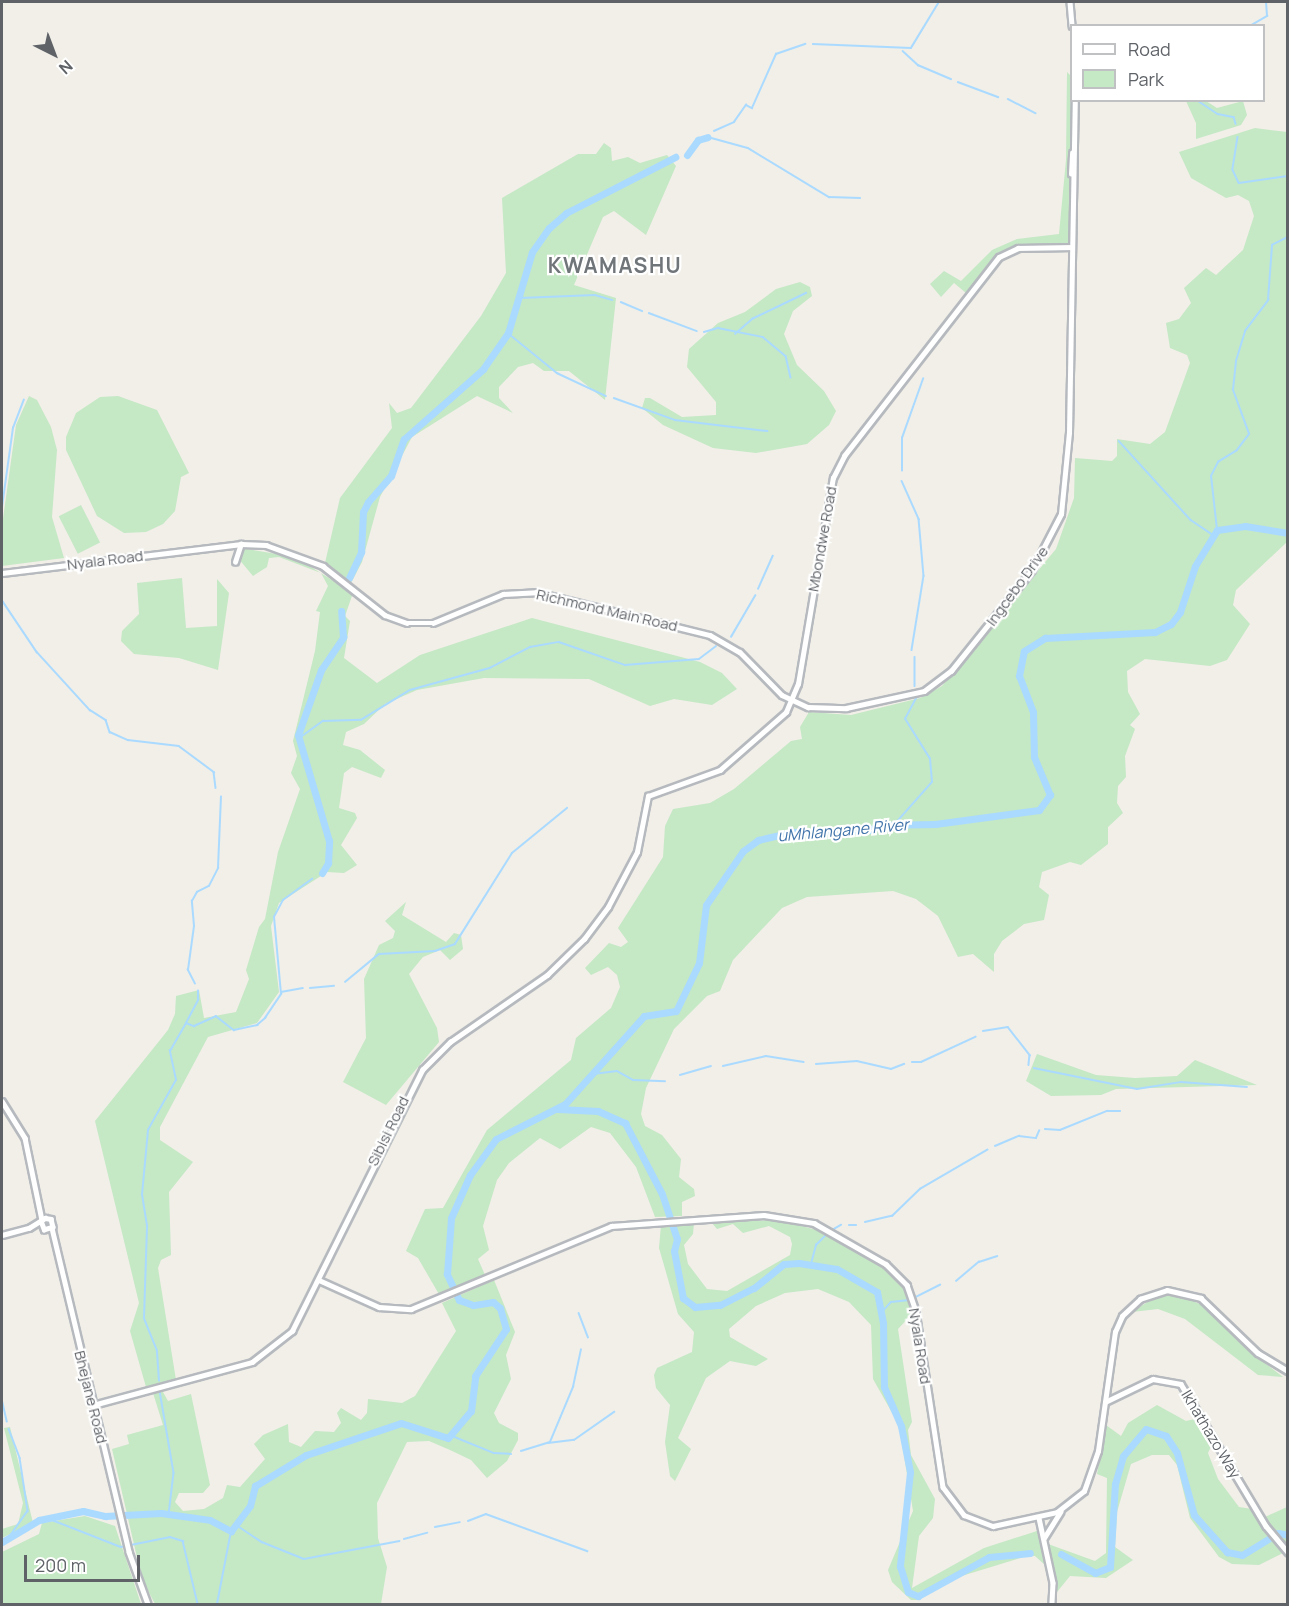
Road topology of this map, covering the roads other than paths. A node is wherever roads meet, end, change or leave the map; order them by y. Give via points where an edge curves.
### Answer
1 (1070, 2) edge
2 (1072, 24) edge
3 (1075, 102) edge
4 (1072, 247) junction
5 (241, 544) junction
6 (209, 548) joint
7 (235, 562) dead end
8 (2, 573) edge
9 (792, 701) junction
10 (648, 796) joint
11 (2, 1101) edge
12 (42, 1207) junction
13 (50, 1218) junction
14 (41, 1221) junction
15 (29, 1228) junction
16 (52, 1228) junction
17 (43, 1229) junction
18 (2, 1235) edge
19 (52, 1241) junction
20 (319, 1280) junction
21 (1287, 1371) edge
22 (1105, 1402) junction
23 (93, 1405) junction
24 (1062, 1510) junction
25 (1039, 1518) junction
26 (1043, 1539) junction
27 (1287, 1552) edge
28 (148, 1605) edge
29 (1052, 1605) edge

1 - 2 street
3 - 4 street, Ingcebo Drive
4 - 9 street, Mbondwe Road via 1018,248 999,256 841,460 833,478
4 - 9 street, Ingcebo Drive via 1067,486 1058,524 1040,560 951,671 929,688 839,709
5 - 6 street, Richmond Main Road
5 - 7 street
5 - 9 street, Richmond Main Road via 279,548 315,562 385,615 406,623 433,623 496,597 526,591 696,631 735,649
6 - 8 street, Nyala Road
9 - 10 street, Mbondwe Road via 778,723 720,770
10 - 20 street, Sibisi Road via 637,852 608,907 584,939 538,982 444,1047 416,1077
11 - 12 street via 26,1138
12 - 13 street
12 - 14 street
13 - 14 street
13 - 16 street, Bhejane Road
14 - 15 street
14 - 17 street
15 - 17 street
15 - 18 street
16 - 17 street
16 - 19 street, Bhejane Road
17 - 19 street, Bhejane Road
19 - 23 street, Bhejane Road
20 - 23 street, Sibisi Road via 292,1331 259,1359
20 - 25 street, Nyala Road via 384,1308 416,1308 605,1227 657,1221 794,1218 822,1227 890,1266 907,1285 915,1307 939,1473 946,1495 964,1515 985,1524
21 - 22 street, Nyala Road via 1257,1353 1205,1300 1181,1291 1159,1291 1136,1300 1119,1322
22 - 24 street, Nyala Road via 1091,1476 1080,1497
22 - 27 street, Ikhathazo Way via 1153,1379 1180,1384 1270,1532
23 - 28 street, Bhejane Road via 129,1552
24 - 25 street, Nyala Road
24 - 26 street
25 - 26 street
26 - 29 street via 1053,1583

